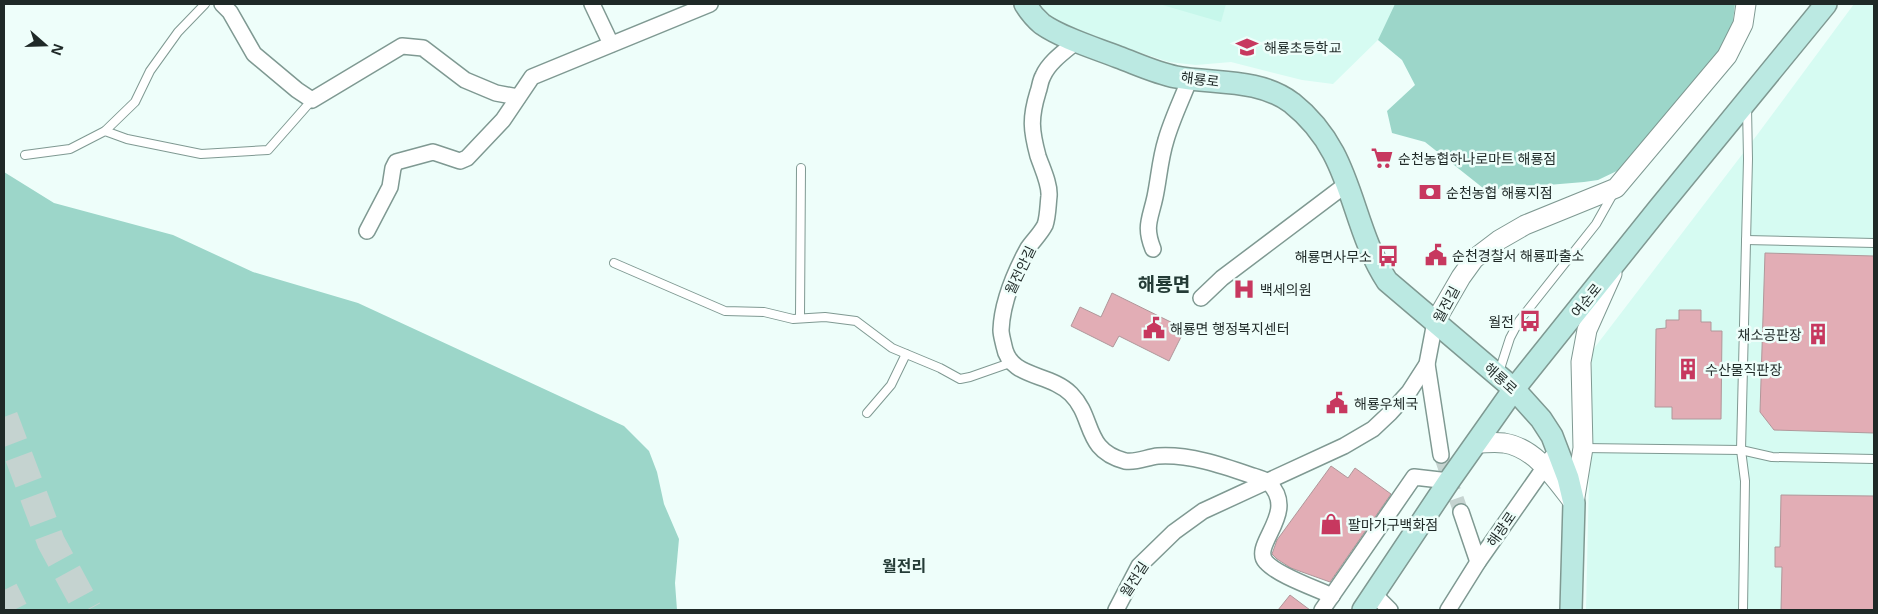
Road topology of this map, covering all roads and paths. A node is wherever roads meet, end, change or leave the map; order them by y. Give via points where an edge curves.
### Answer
1 (205, 4) edge
2 (222, 4) edge
3 (592, 4) edge
4 (710, 4) edge
5 (1025, 4) edge
6 (1746, 4) edge
7 (1826, 4) edge
8 (1077, 41) junction
9 (611, 44) junction
10 (1190, 78) junction
11 (518, 97) junction
12 (312, 100) junction
13 (1747, 100) junction
14 (105, 131) junction
15 (25, 155) dead end
16 (800, 168) dead end
17 (1348, 184) junction
18 (1616, 188) junction
19 (367, 231) dead end
20 (1746, 240) junction
21 (1874, 243) edge
22 (1153, 249) dead end
23 (1619, 259) junction
24 (614, 262) dead end
25 (1201, 298) dead end
26 (800, 318) junction
27 (1435, 322) junction
28 (906, 354) junction
29 (1010, 363) junction
30 (1427, 364) junction
31 (1507, 382) junction
32 (867, 413) dead end
33 (1477, 443) junction
34 (1584, 448) junction
35 (1741, 450) junction
36 (1441, 455) tunnel mouth
37 (1551, 458) junction
38 (1874, 458) edge
39 (1268, 481) junction
40 (1449, 481) junction
41 (1574, 504) junction
42 (1461, 512) tunnel mouth
43 (1478, 562) junction
44 (1332, 596) junction
45 (1368, 602) edge
46 (1116, 610) edge
47 (1322, 610) edge
48 (1390, 610) edge
49 (1448, 610) edge
50 (1571, 610) edge
51 (1743, 610) edge

1 - 14 lane via 178,32 150,71 135,102
2 - 12 street via 254,54
3 - 9 street
4 - 9 street
5 - 8 main road, 해룡로 via 1043,25
6 - 18 street, 월전길 via 1743,24 1727,56
7 - 13 main road, 여순로
8 - 10 main road, 해룡로 via 1160,72
8 - 29 street, 월전안길 via 1058,56 1043,75 1032,114 1033,138 1049,193 1045,225 1028,249 1006,299 1001,331 1005,355
9 - 11 street via 532,77
10 - 17 main road, 해룡로 via 1256,86 1290,102 1327,139
10 - 22 street via 1166,139 1160,164 1148,223
11 - 12 street via 496,93 465,80 423,48 402,46
11 - 19 street via 503,120 467,158 460,160 433,152 396,162 390,187
12 - 14 lane via 268,150 201,154 127,139
13 - 20 lane
13 - 23 main road, 여순로
14 - 15 lane via 70,149
16 - 26 lane
17 - 25 street via 1222,278
17 - 27 main road, 해룡로 via 1376,264 1387,281
18 - 27 street, 월전길 via 1499,240 1474,259
18 - 31 lane via 1596,224 1510,338
20 - 21 lane
20 - 35 lane
23 - 31 main road, 여순로
23 - 34 street via 1587,330 1581,362
24 - 26 lane via 725,311 764,312
26 - 28 lane via 856,321 892,348
27 - 30 street, 월전길
27 - 31 main road, 해룡로
28 - 29 lane via 960,378
28 - 32 lane via 891,385
29 - 39 street via 1020,370 1054,381 1071,394 1096,443 1116,458 1137,461 1157,456 1189,458
30 - 36 street
30 - 39 street, 월전길 via 1409,392 1373,429
31 - 33 main road, 여순로
31 - 37 main road, 해룡로 via 1541,419
33 - 37 street via 1515,446
33 - 40 main road, 여순로
34 - 35 lane
34 - 41 street
35 - 38 lane via 1772,457
35 - 51 lane via 1745,481
37 - 41 main road, 해룡로 via 1568,478
37 - 43 street, 해광로
39 - 44 street via 1278,496 1279,505 1278,516 1262,553 1264,561 1274,570
39 - 46 street, 월전길 via 1203,511 1174,532 1139,566
40 - 44 street via 1414,477
40 - 45 main road, 여순로
41 - 50 main road, 해룡로
42 - 43 street
43 - 49 street, 해광로
44 - 47 street
45 - 48 street

